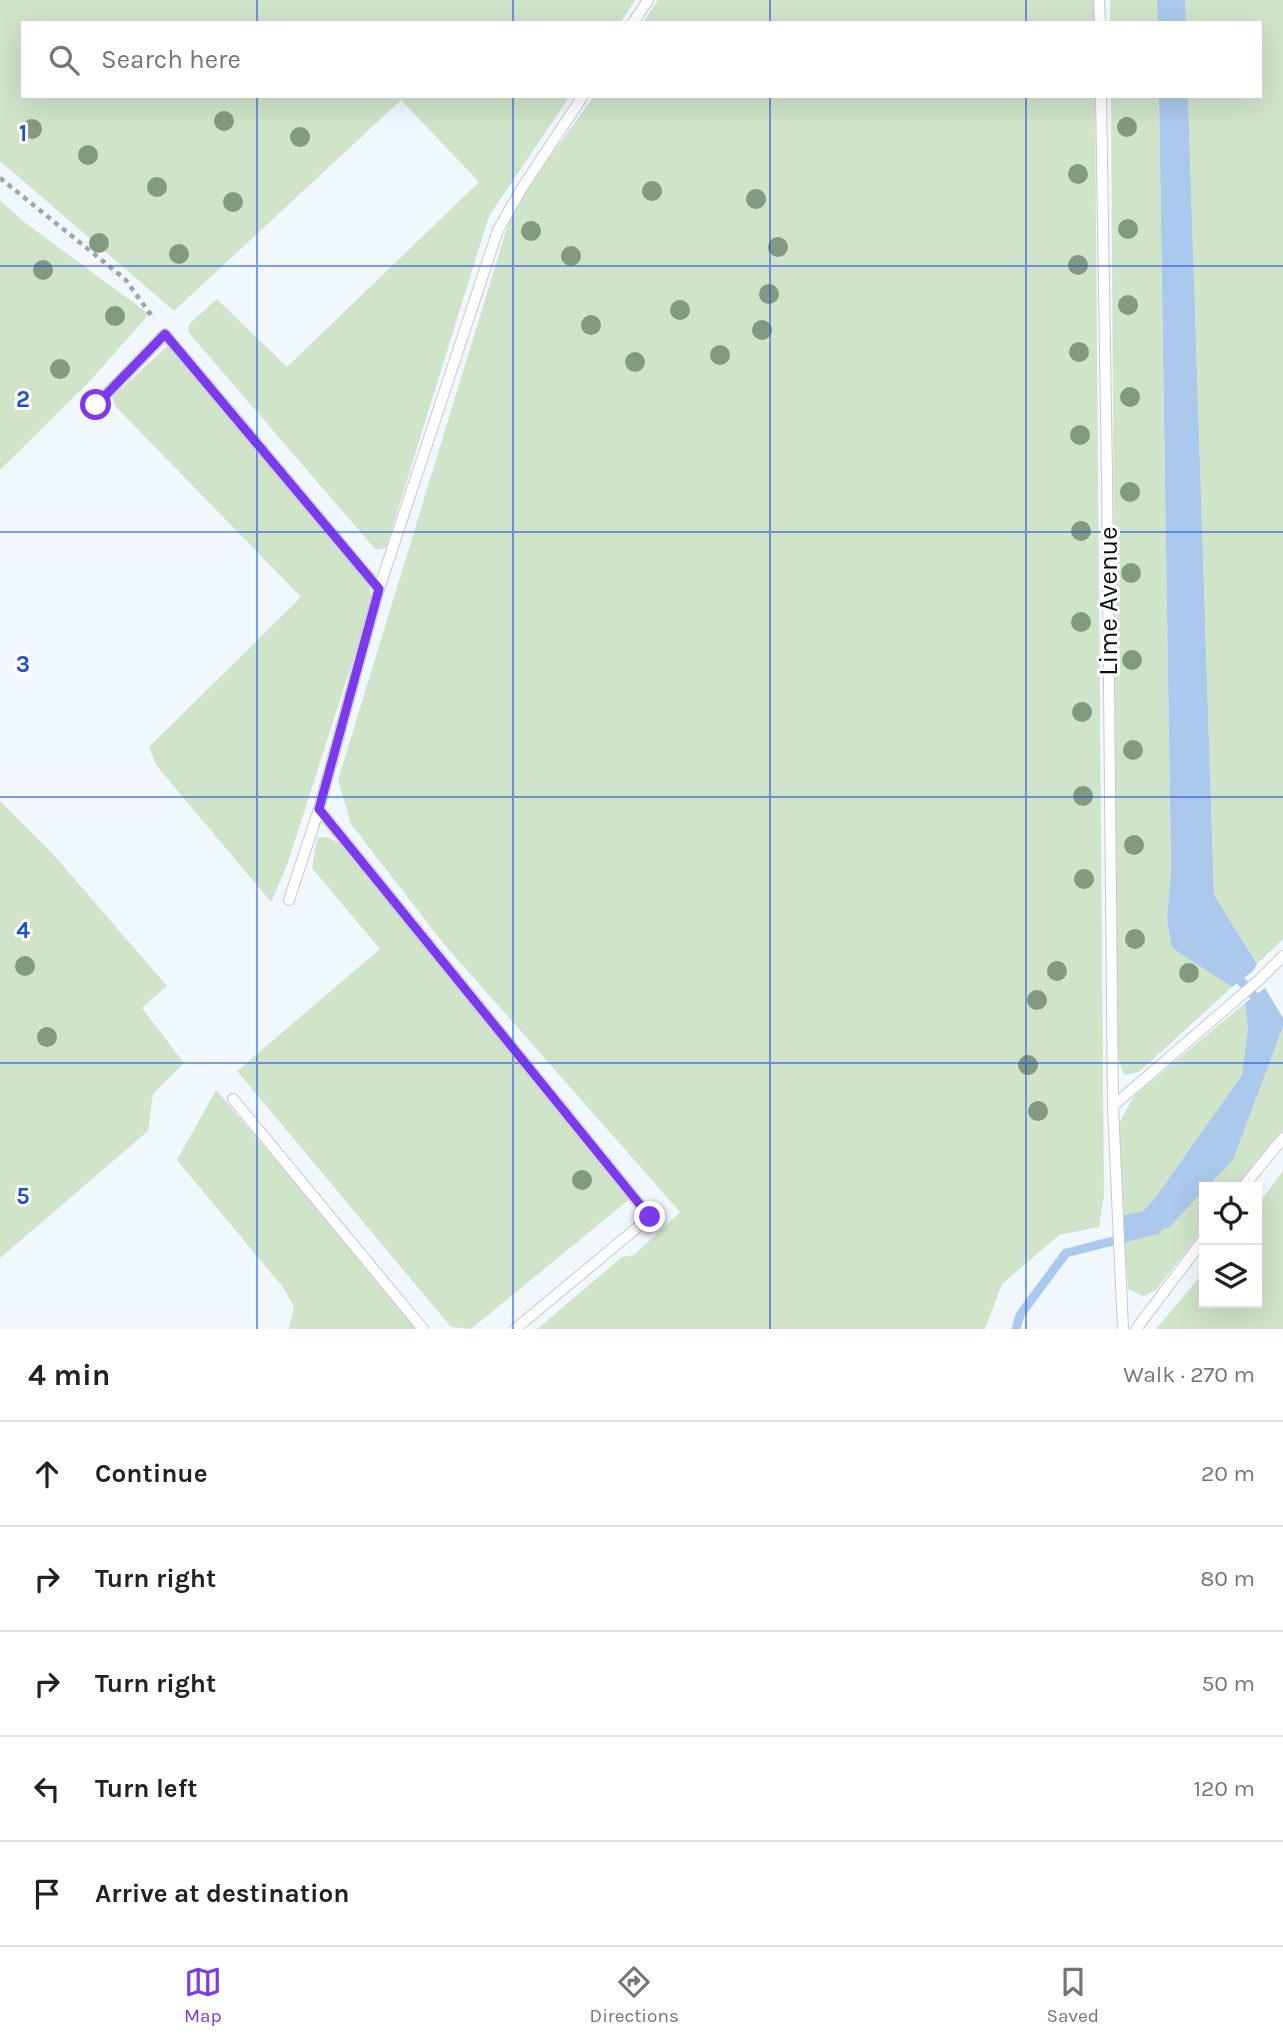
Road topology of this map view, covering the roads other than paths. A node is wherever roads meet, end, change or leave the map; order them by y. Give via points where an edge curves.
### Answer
1 (648, 0) edge
2 (1099, 0) edge
3 (634, 21) edge
4 (1100, 21) edge
5 (582, 98) edge
6 (1101, 98) edge
7 (96, 405) dead end
8 (379, 589) junction
9 (319, 809) junction
10 (289, 900) dead end
11 (1283, 956) edge
12 (233, 1099) dead end
13 (1113, 1107) junction
14 (1283, 1138) edge
15 (1247, 1182) edge
16 (1199, 1245) edge
17 (423, 1329) edge
18 (515, 1329) edge
19 (1123, 1329) edge
20 (1136, 1329) edge

1 - 3 lane
2 - 4 lane
5 - 8 lane via 498,230
6 - 13 lane, Lime Avenue
7 - 8 lane via 165,334
8 - 9 lane
9 - 10 lane
9 - 18 lane via 650,1217
11 - 13 lane
12 - 17 lane
13 - 19 lane, Lime Avenue
14 - 15 lane
16 - 20 lane

